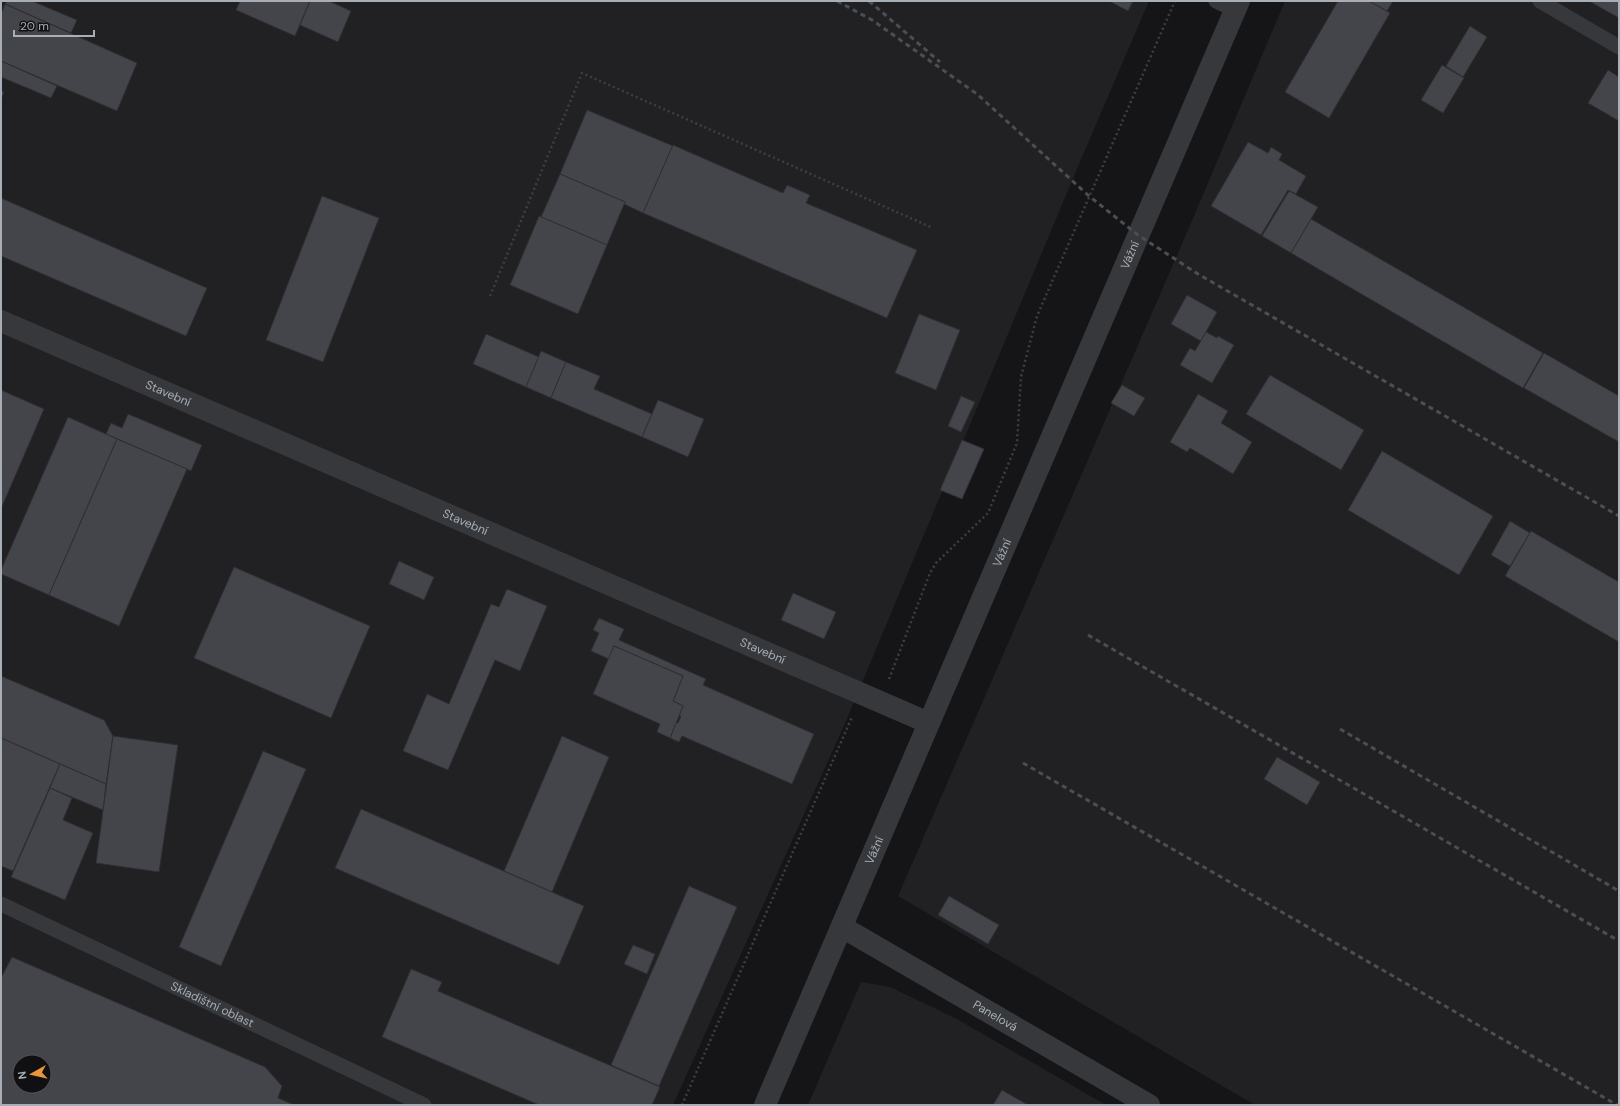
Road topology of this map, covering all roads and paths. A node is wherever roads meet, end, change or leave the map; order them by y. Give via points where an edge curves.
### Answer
1 (1175, 1) edge
2 (1216, 1) edge
3 (1540, 1) edge
4 (1237, 5) edge
5 (1619, 47) edge
6 (933, 228) dead end
7 (490, 296) dead end
8 (1, 321) edge
9 (871, 698) junction
10 (929, 723) junction
11 (1, 904) edge
12 (842, 927) junction
13 (424, 1105) edge
14 (682, 1105) edge
15 (765, 1105) edge
16 (1149, 1105) edge

1 - 9 path via 1037,316 1021,377 1017,442 988,513 936,563
2 - 4 lane
3 - 5 lane
4 - 10 street, Vážní
6 - 7 path via 582,73
8 - 9 street, Stavební
9 - 10 street, Stavební
9 - 14 path
10 - 12 street, Vážní
11 - 13 lane, Skladištní oblast
12 - 15 street, Vážní
12 - 16 street, Panelová

